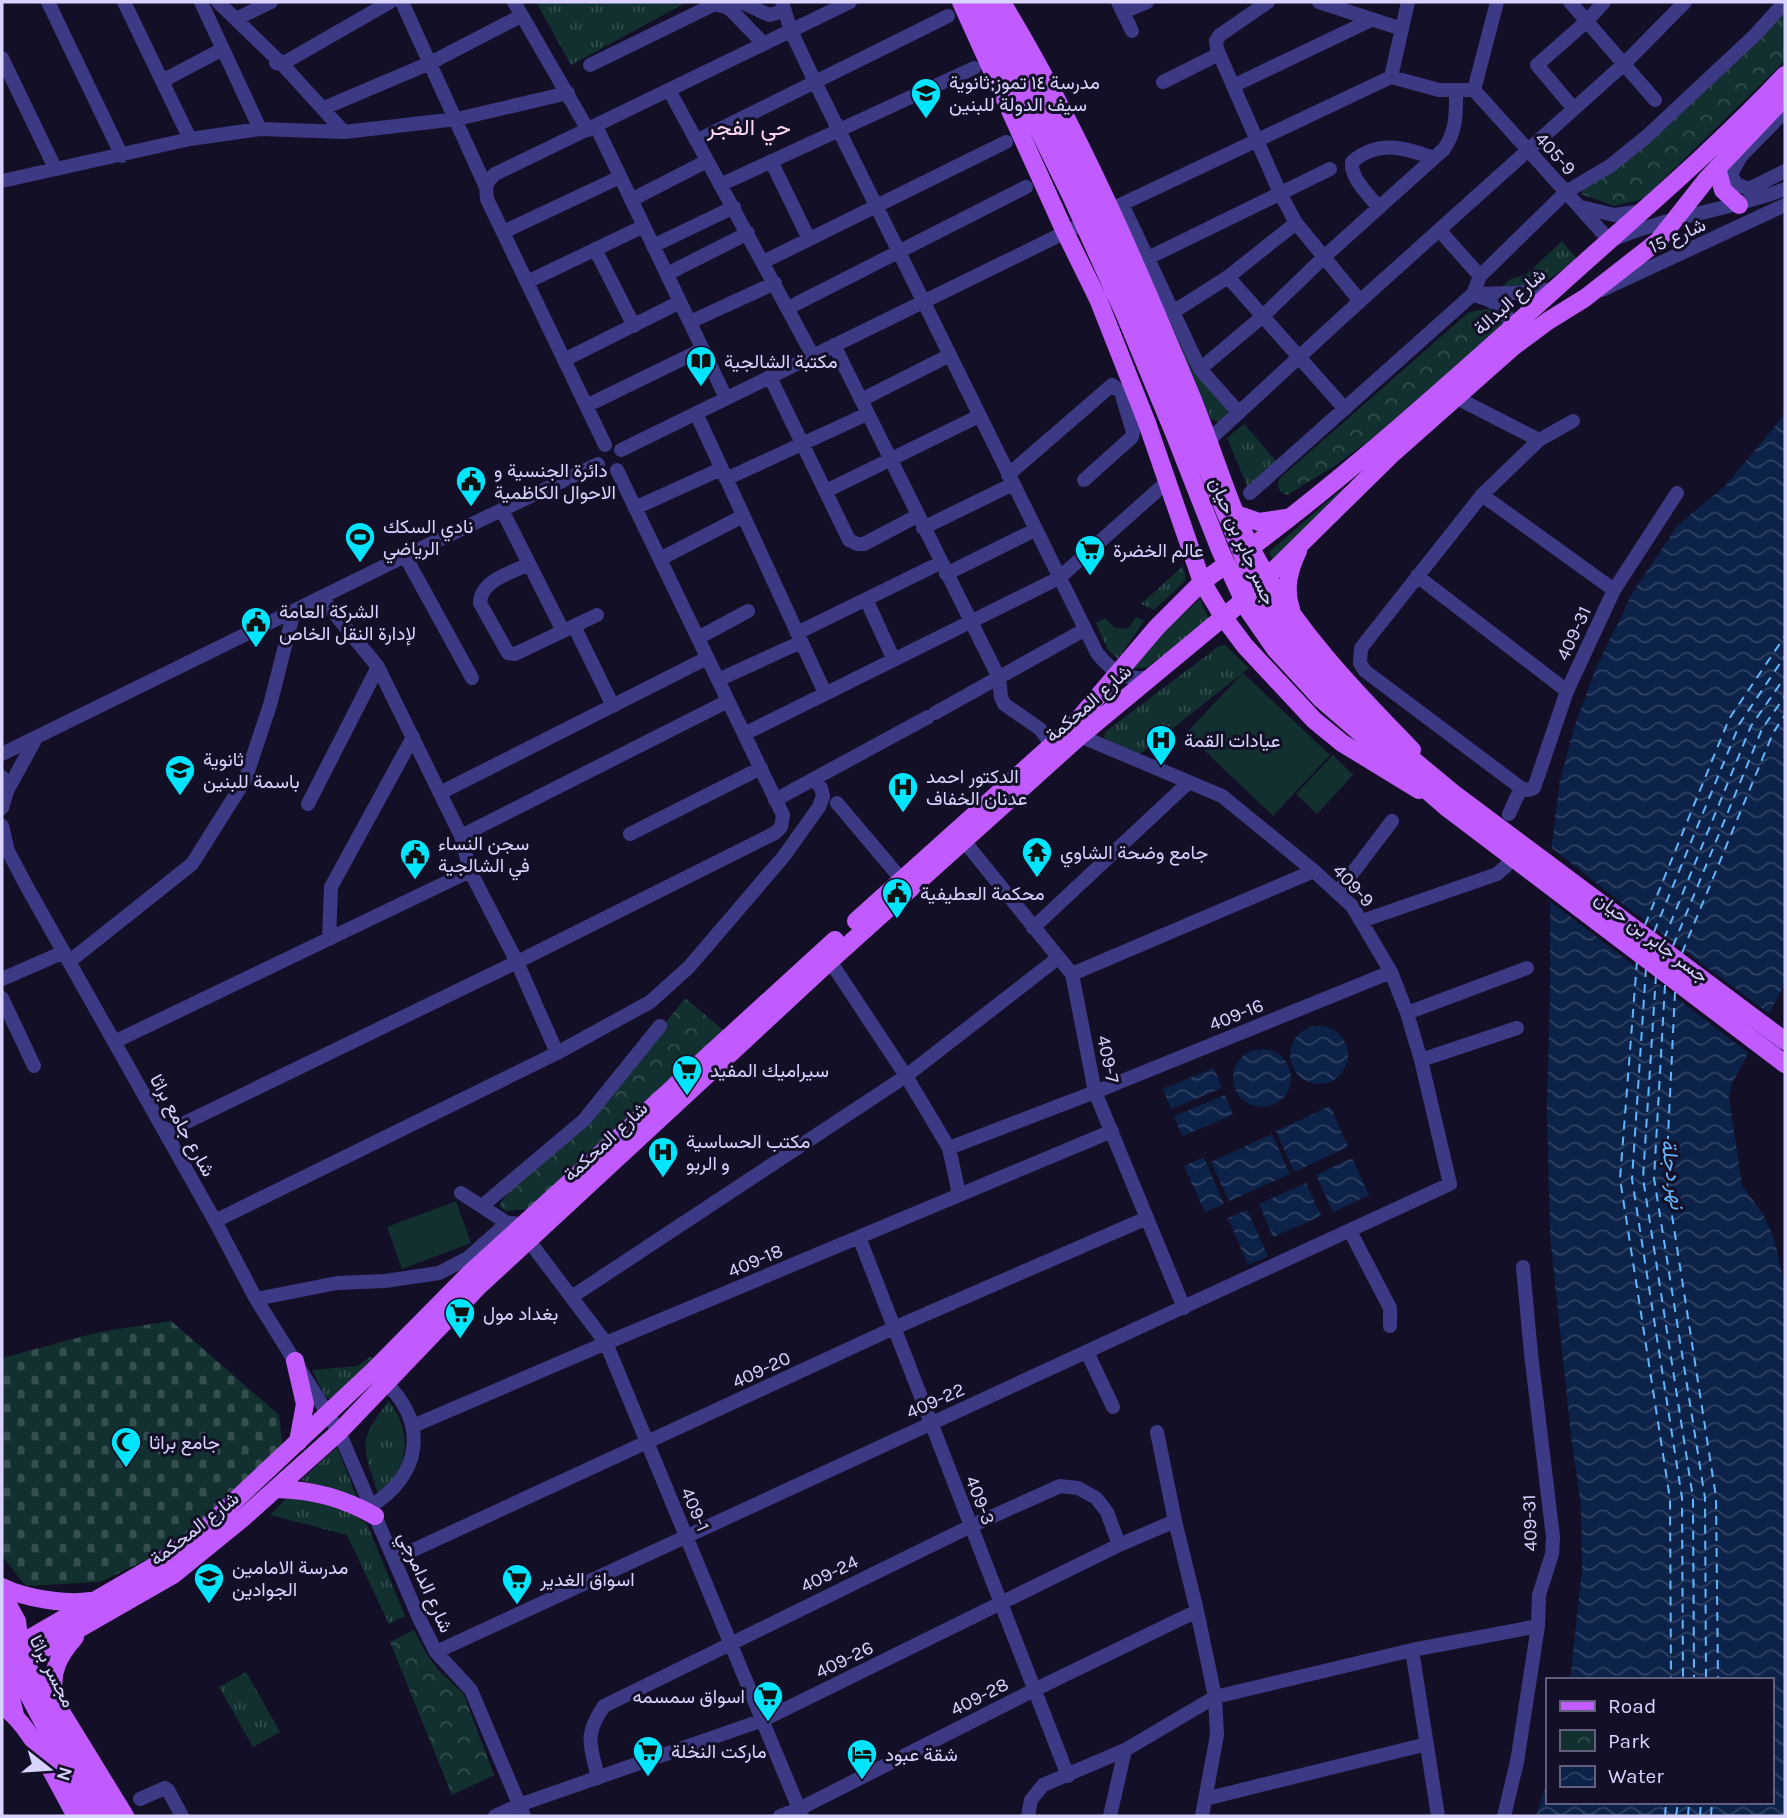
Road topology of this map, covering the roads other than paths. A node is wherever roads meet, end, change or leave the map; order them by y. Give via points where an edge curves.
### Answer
1 (48, 2) edge
2 (124, 2) edge
3 (201, 2) edge
4 (218, 2) edge
5 (271, 2) edge
6 (390, 2) edge
7 (402, 2) edge
8 (514, 2) edge
9 (741, 2) edge
10 (850, 2) edge
11 (961, 2) edge
12 (973, 2) edge
13 (990, 2) edge
14 (1001, 2) edge
15 (1146, 2) edge
16 (1318, 2) edge
17 (1408, 2) edge
18 (1497, 2) edge
19 (1570, 2) edge
20 (1604, 2) edge
21 (1685, 2) edge
22 (1785, 2) edge
23 (1259, 4) edge
24 (783, 7) edge
25 (1120, 7) edge
26 (1349, 7) edge
27 (521, 16) junction
28 (948, 16) dead end
29 (236, 19) junction
30 (1371, 20) junction
31 (1587, 21) junction
32 (1402, 29) junction
33 (791, 31) junction
34 (1132, 31) dead end
35 (764, 44) junction
36 (1218, 48) junction
37 (223, 49) junction
38 (2, 58) edge
39 (430, 63) junction
40 (279, 64) junction
41 (1624, 64) junction
42 (590, 65) dead end
43 (974, 68) dead end
44 (1785, 75) edge
45 (1391, 77) junction
46 (162, 81) junction
47 (816, 82) junction
48 (1163, 82) dead end
49 (1233, 86) junction
50 (669, 90) junction
51 (1456, 90) junction
52 (1474, 90) junction
53 (568, 93) junction
54 (1785, 97) edge
55 (1655, 100) dead end
56 (324, 108) junction
57 (1574, 109) junction
58 (1785, 111) edge
59 (457, 118) junction
60 (592, 128) junction
61 (260, 129) junction
62 (839, 130) junction
63 (344, 132) junction
64 (190, 139) junction
65 (696, 141) junction
66 (1258, 141) junction
67 (1006, 142) dead end
68 (1529, 150) junction
69 (122, 156) junction
70 (1434, 158) junction
71 (707, 161) junction
72 (771, 161) junction
73 (55, 168) junction
74 (1717, 168) junction
75 (1330, 169) dead end
76 (1785, 171) edge
77 (620, 177) junction
78 (2, 181) edge
79 (720, 185) junction
80 (486, 187) junction
81 (1026, 187) dead end
82 (1785, 189) edge
83 (1566, 192) junction
84 (1280, 193) junction
85 (631, 200) junction
86 (1122, 204) junction
87 (876, 205) junction
88 (1739, 205) junction
89 (1785, 205) edge
90 (734, 207) junction
91 (1579, 207) junction
92 (1379, 208) junction
93 (1643, 211) junction
94 (1103, 213) dead end
95 (1678, 217) junction
96 (1296, 223) junction
97 (644, 226) junction
98 (1074, 228) dead end
99 (1440, 231) junction
100 (503, 232) junction
101 (748, 233) junction
102 (809, 239) junction
103 (1610, 241) junction
104 (653, 246) junction
105 (596, 249) junction
106 (899, 251) junction
107 (1324, 257) junction
108 (1148, 258) junction
109 (763, 261) junction
110 (667, 274) junction
111 (1480, 276) junction
112 (1228, 277) junction
113 (527, 282) junction
114 (775, 283) junction
115 (1555, 289) junction
116 (1473, 294) junction
117 (1585, 298) junction
118 (1360, 301) junction
119 (680, 302) junction
120 (923, 302) junction
121 (788, 308) junction
122 (1173, 312) junction
123 (1263, 316) junction
124 (690, 323) junction
125 (634, 326) junction
126 (1510, 330) junction
127 (834, 345) junction
128 (703, 349) junction
129 (950, 355) junction
130 (813, 356) junction
131 (1300, 358) junction
132 (565, 360) junction
133 (1200, 369) junction
134 (770, 377) junction
135 (1455, 397) junction
136 (726, 398) junction
137 (586, 405) junction
138 (864, 407) junction
139 (1345, 409) junction
140 (696, 413) junction
141 (1239, 413) junction
142 (979, 416) junction
143 (1573, 421) dead end
144 (1209, 440) junction
145 (1539, 440) junction
146 (802, 443) junction
147 (605, 445) junction
148 (621, 450) junction
149 (890, 460) junction
150 (598, 464) junction
151 (617, 470) junction
152 (724, 474) junction
153 (1010, 479) junction
154 (1084, 480) dead end
155 (1168, 481) junction
156 (825, 491) junction
157 (1250, 493) dead end
158 (1676, 493) dead end
159 (1482, 495) junction
160 (635, 508) junction
161 (502, 510) junction
162 (1237, 514) junction
163 (743, 516) junction
164 (1293, 516) junction
165 (920, 522) junction
166 (1035, 530) junction
167 (1303, 540) junction
168 (1249, 549) junction
169 (405, 555) junction
170 (660, 559) junction
171 (529, 564) junction
172 (943, 568) junction
173 (1220, 569) dead end
174 (1418, 576) junction
175 (1059, 578) junction
176 (1264, 580) junction
177 (1202, 582) junction
178 (1614, 590) junction
179 (321, 597) junction
180 (866, 599) junction
181 (1238, 605) dead end
182 (294, 611) junction
183 (748, 611) dead end
184 (597, 615) dead end
185 (1293, 615) junction
186 (1224, 618) junction
187 (971, 622) junction
188 (568, 628) junction
189 (1084, 630) junction
190 (698, 638) junction
191 (799, 638) junction
192 (1097, 653) junction
193 (707, 658) junction
194 (894, 658) junction
195 (378, 667) junction
196 (1119, 673) junction
197 (1153, 675) junction
198 (472, 678) dead end
199 (999, 678) junction
200 (718, 680) junction
201 (1567, 691) junction
202 (825, 693) junction
203 (1099, 696) junction
204 (729, 701) junction
205 (613, 706) junction
206 (744, 734) junction
207 (1080, 736) junction
208 (413, 737) junction
209 (35, 739) junction
210 (1052, 745) junction
211 (2, 754) edge
212 (761, 768) junction
213 (814, 779) junction
214 (1189, 782) junction
215 (4, 784) edge
216 (1521, 788) junction
217 (440, 793) junction
218 (775, 800) junction
219 (1450, 800) junction
220 (837, 803) dead end
221 (308, 804) dead end
222 (2, 808) edge
223 (1509, 814) dead end
224 (1392, 821) dead end
225 (2, 826) edge
226 (781, 827) junction
227 (631, 834) dead end
228 (461, 836) junction
229 (795, 841) junction
230 (964, 841) junction
231 (5, 847) edge
232 (1506, 866) dead end
233 (470, 871) junction
234 (1314, 871) junction
235 (902, 880) junction
236 (1338, 892) junction
237 (1362, 921) junction
238 (1033, 928) junction
239 (329, 939) junction
240 (67, 956) junction
241 (1058, 958) junction
242 (830, 961) junction
243 (517, 962) junction
244 (1527, 968) dead end
245 (1391, 972) junction
246 (1072, 974) junction
247 (2, 979) edge
248 (2, 998) edge
249 (1407, 1013) junction
250 (660, 1026) dead end
251 (1517, 1028) dead end
252 (1785, 1041) edge
253 (114, 1042) junction
254 (556, 1053) junction
255 (1421, 1060) junction
256 (1785, 1064) edge
257 (34, 1066) dead end
258 (906, 1076) junction
259 (1095, 1092) junction
260 (1112, 1131) junction
261 (166, 1132) junction
262 (949, 1148) junction
263 (1450, 1184) joint
264 (461, 1193) dead end
265 (959, 1194) junction
266 (482, 1206) junction
267 (1147, 1218) junction
268 (215, 1221) junction
269 (519, 1231) junction
270 (1350, 1231) junction
271 (859, 1237) junction
272 (1523, 1267) dead end
273 (573, 1296) junction
274 (256, 1299) junction
275 (1184, 1308) junction
276 (1390, 1326) dead end
277 (894, 1328) junction
278 (606, 1343) junction
279 (1087, 1352) junction
280 (295, 1360) junction
281 (386, 1382) junction
282 (1113, 1407) dead end
283 (329, 1413) junction
284 (931, 1423) junction
285 (413, 1426) junction
286 (338, 1432) junction
287 (1157, 1432) dead end
288 (298, 1442) junction
289 (647, 1443) junction
290 (276, 1489) junction
291 (373, 1511) junction
292 (1175, 1521) junction
293 (971, 1526) junction
294 (686, 1535) junction
295 (1119, 1545) junction
296 (394, 1559) junction
297 (2, 1587) edge
298 (2, 1594) edge
299 (94, 1601) junction
300 (1001, 1604) junction
301 (1197, 1611) junction
302 (2, 1618) edge
303 (86, 1626) junction
304 (1538, 1626) junction
305 (729, 1643) junction
306 (2, 1645) edge
307 (27, 1646) junction
308 (1412, 1650) junction
309 (436, 1652) junction
310 (4, 1665) edge
311 (41, 1679) dead end
312 (1034, 1690) junction
313 (1215, 1698) junction
314 (61, 1710) junction
315 (17, 1712) edge
316 (763, 1720) junction
317 (1427, 1744) junction
318 (1125, 1750) junction
319 (1068, 1776) junction
320 (598, 1779) junction
321 (140, 1799) dead end
322 (1205, 1799) junction
323 (522, 1811) edge
324 (801, 1813) edge
325 (76, 1816) edge
326 (93, 1816) edge
327 (107, 1816) edge
328 (125, 1816) edge
329 (182, 1816) edge
330 (495, 1816) edge
331 (780, 1816) edge
332 (1028, 1816) edge
333 (1110, 1816) edge
334 (1202, 1816) edge
335 (1438, 1816) edge
336 (1504, 1816) edge

1 - 69 street
2 - 46 street
3 - 37 street
4 - 29 street
5 - 29 street
6 - 40 street
7 - 39 street
8 - 27 street
9 - 24 street via 769,15
10 - 33 street
11 - 155 main road, bridge via 1098,299
12 - 219 main road, جسر جابر بن حيان, bridge via 1104,268 1248,610 1275,649 1321,699
13 - 219 main road, جسر جابر بن حيان, bridge via 1140,309 1261,600 1329,688
14 - 144 main road, bridge via 1099,185
15 - 25 street
16 - 26 street
17 - 32 street
18 - 52 street
19 - 31 street
20 - 31 street
21 - 41 street
22 - 83 street via 1646,137
23 - 36 street via 1220,35
24 - 33 street
25 - 34 street
26 - 30 street
27 - 39 street
27 - 53 street
28 - 47 street
29 - 40 street
30 - 32 street
30 - 49 street
31 - 41 street
31 - 57 street via 1537,65
32 - 45 street
33 - 35 street
33 - 47 street
35 - 42 street via 729,8 715,4
35 - 50 street
36 - 48 street
36 - 49 street
37 - 46 street
37 - 61 street
38 - 73 street
39 - 56 street
39 - 59 street
40 - 56 street
41 - 55 street
41 - 57 street
43 - 62 street
44 - 93 main road, شارع البدالة
45 - 51 street via 1431,89
45 - 66 street
46 - 64 street
47 - 62 street
47 - 65 street
49 - 66 street
50 - 60 street
50 - 65 street
51 - 52 street
51 - 70 street via 1452,138
52 - 68 street, 405-9
53 - 59 street
53 - 60 street
54 - 74 main road, شارع البدالة
56 - 63 street
57 - 68 street
58 - 76 street via 1741,156 1731,174 1736,184 1749,189
59 - 63 street
59 - 80 street
60 - 77 street
60 - 80 street via 495,174
61 - 63 street
61 - 64 street
62 - 72 street
62 - 87 street
64 - 69 street
65 - 71 street
66 - 84 street
66 - 86 street
67 - 87 street
68 - 83 street, 405-9
68 - 99 street
69 - 73 street
70 - 92 street
70 - 92 street via 1392,146 1376,147 1352,162 1354,176
71 - 79 street
71 - 85 street
72 - 79 street
72 - 102 street
73 - 78 street
74 - 88 main road via 1723,190
74 - 95 main road, شارع البدالة
75 - 84 street
77 - 85 street
77 - 100 street
79 - 90 street
80 - 100 street
81 - 106 street
82 - 88 street, شارع 15
83 - 91 street, 405-9
83 - 111 street
84 - 96 street
84 - 108 street
85 - 97 street
86 - 94 street
86 - 108 street
87 - 102 street
87 - 106 street
88 - 95 street, شارع 15
89 - 117 street, شارع 15
90 - 101 street
90 - 104 street
91 - 93 street via 1614,215
91 - 103 street, 405-9
92 - 107 street
93 - 103 main road, شارع البدالة
95 - 103 street, شارع 15
95 - 117 main road, شارع البدالة via 1658,241
96 - 107 street
96 - 112 street
97 - 104 street
97 - 105 street
98 - 120 street
99 - 111 street
99 - 118 street
100 - 113 street
101 - 109 street
101 - 110 street
102 - 109 street
103 - 115 main road, شارع البدالة
104 - 110 street
105 - 113 street
105 - 125 street
106 - 120 street
106 - 121 street
107 - 118 street
107 - 123 street
108 - 122 street
109 - 114 street
110 - 119 street
111 - 116 street
112 - 122 street
112 - 123 street
113 - 132 street
114 - 121 street
114 - 124 street
115 - 116 street
115 - 126 main road, شارع البدالة
116 - 126 street via 1500,307 1510,321
116 - 139 street
117 - 135 main road, شارع البدالة via 1530,334
118 - 131 street
119 - 124 street
119 - 125 street
120 - 127 street
120 - 129 street
121 - 130 street
122 - 133 street
123 - 131 street
123 - 133 street
124 - 128 street
125 - 132 street
126 - 164 main road, شارع البدالة
127 - 130 street
127 - 138 street
128 - 136 street
128 - 137 street
129 - 138 street
129 - 142 street
130 - 134 street
131 - 139 street
131 - 141 street
132 - 137 street
133 - 141 street
134 - 136 street
134 - 146 street
135 - 145 street
135 - 167 main road, شارع البدالة
136 - 140 street
137 - 147 street
138 - 146 street
138 - 149 street
139 - 157 street
140 - 148 street
140 - 152 street
141 - 144 street
142 - 149 street
142 - 153 street
143 - 145 street
144 - 162 main road
145 - 159 street
146 - 152 street
146 - 156 street
147 - 148 street
147 - 150 street via 598,452
148 - 151 street via 624,461
149 - 156 street
149 - 165 street
150 - 151 street via 606,471
150 - 161 street
151 - 160 street
152 - 160 street
152 - 163 street
153 - 154 street via 1112,385 1117,386 1132,437
153 - 165 street
153 - 166 street
155 - 175 street
155 - 177 main road
156 - 165 street via 849,540 857,544
158 - 178 street, 409-31
159 - 174 street
159 - 178 street
160 - 170 street
161 - 169 street
161 - 171 street
162 - 164 main road via 1259,522
162 - 168 main road
163 - 170 street
163 - 191 street
164 - 168 main road, شارع البدالة
165 - 172 street
166 - 172 street
166 - 175 street
167 - 176 main road, شارع البدالة
167 - 185 main road via 1289,577
168 - 176 main road
169 - 179 street
169 - 198 street
170 - 190 street
171 - 188 street
171 - 188 street via 486,585 481,594 480,603 508,653 515,654
172 - 180 street
172 - 187 street
173 - 177 main road, شارع المحكمة
174 - 201 street
174 - 216 street via 1361,648 1360,663
175 - 187 street
175 - 189 street
176 - 185 main road
177 - 186 main road
177 - 196 main road, شارع المحكمة via 1157,626
178 - 201 street, 409-31
179 - 182 street
179 - 195 street
180 - 191 street
180 - 194 street
181 - 186 main road, شارع المحكمة
182 - 209 street
182 - 240 street via 245,780 192,864
183 - 190 street
184 - 188 street
185 - 219 main road, bridge
186 - 197 main road, شارع المحكمة
186 - 219 main road, bridge via 1299,705 1342,743
187 - 194 street
187 - 199 street
188 - 205 street
189 - 192 street
189 - 199 street
190 - 193 street
191 - 200 street
191 - 202 street
192 - 196 street
192 - 203 street
193 - 200 street
193 - 205 street
194 - 202 street
195 - 208 street
195 - 221 street
196 - 197 street via 1136,678
196 - 203 main road, شارع المحكمة
197 - 207 main road, شارع المحكمة
199 - 210 street via 1004,704 1040,729
199 - 213 street
200 - 204 street
201 - 216 street, 409-31 via 1534,788
202 - 206 street
203 - 210 main road, شارع المحكمة
204 - 206 street
204 - 228 street
205 - 217 street
206 - 212 street
207 - 214 street, 409-9
207 - 230 main road, شارع المحكمة
208 - 217 street
208 - 239 street via 331,887
209 - 211 street
209 - 215 street
210 - 235 main road, شارع المحكمة
212 - 218 street
212 - 227 street
213 - 218 street
213 - 229 street via 823,796
214 - 234 street, 409-9 via 1222,796
214 - 238 street
215 - 222 street
216 - 223 street
217 - 228 street
218 - 226 street via 783,815
219 - 252 main road, جسر جابر بن حيان, bridge
219 - 256 main road, جسر جابر بن حيان, bridge
220 - 235 street
224 - 236 street
225 - 231 street, شارع جامع براثا
226 - 229 street
226 - 243 street via 775,834
228 - 233 street
229 - 254 street via 689,967 650,1002
230 - 238 street
230 - 242 main road, شارع المحكمة
231 - 240 street, شارع جامع براثا
232 - 237 street via 1497,874
233 - 239 street
233 - 243 street
234 - 236 street, 409-9
234 - 246 street
235 - 269 main road, شارع المحكمة
236 - 237 street, 409-9
237 - 245 street, 409-9
238 - 241 street
239 - 253 street
240 - 247 street
240 - 253 street, شارع جامع براثا
241 - 246 street
241 - 258 street
242 - 258 street
242 - 269 main road, شارع المحكمة
243 - 254 street
243 - 261 street
244 - 249 street
245 - 249 street, 409-9
245 - 259 street, 409-16
246 - 259 street, 409-7
248 - 257 street
249 - 255 street, 409-9
250 - 266 street via 584,1120
251 - 255 street
253 - 261 street, شارع جامع براثا
254 - 268 street
255 - 263 street, 409-9
258 - 262 street
258 - 273 street
259 - 260 street, 409-7
259 - 262 street, 409-16
260 - 265 street, 409-18
260 - 267 street, 409-7
261 - 268 street, شارع جامع براثا
262 - 265 street
263 - 270 street, 409-22
264 - 266 street, 409-1
265 - 271 street, 409-18
266 - 269 street, 409-1
267 - 275 street, 409-7
267 - 277 street, 409-20
268 - 274 street, شارع جامع براثا
269 - 273 street, 409-1
269 - 274 street via 439,1273 385,1282 337,1283
269 - 281 main road, شارع المحكمة via 478,1287
269 - 283 main road, شارع المحكمة via 469,1274
270 - 275 street, 409-22
270 - 276 street via 1390,1308
271 - 277 street, 409-3
271 - 278 street, 409-18
272 - 304 street, 409-31 via 1553,1536 1539,1595
273 - 278 street, 409-1
274 - 280 street, شارع جامع براثا
275 - 279 street, 409-22
277 - 284 street, 409-3
277 - 289 street, 409-20
278 - 285 street, 409-18
278 - 289 street, 409-1
279 - 282 street
279 - 284 street, 409-22
280 - 283 street, شارع جامع براثا
280 - 288 main road via 305,1404
281 - 285 street via 408,1409
281 - 286 main road, شارع المحكمة
283 - 286 street, شارع جامع براثا
283 - 288 main road, شارع المحكمة
284 - 293 street, 409-3
284 - 294 street, 409-22
285 - 291 street via 410,1465 401,1482
286 - 290 main road, شارع المحكمة
286 - 291 street, شارع الدامرجي
287 - 292 street
288 - 299 main road, شارع المحكمة via 194,1539
289 - 294 street, 409-1
289 - 296 street, 409-20
290 - 291 main road via 328,1494
290 - 303 main road, شارع المحكمة via 173,1575
291 - 296 street, شارع الدامرجي
292 - 295 street, 409-26
292 - 301 street
293 - 295 street, 409-24 via 1060,1486 1079,1488 1107,1512
293 - 300 street, 409-3
293 - 305 street, 409-24
294 - 305 street, 409-1
294 - 309 street, 409-22
295 - 300 street, 409-26
296 - 309 street, شارع الدامرجي
297 - 299 main road via 62,1601
298 - 307 main road
299 - 307 main road, شارع المحكمة
300 - 312 street, 409-3
300 - 316 street, 409-26
301 - 312 street, 409-28
301 - 313 street
302 - 327 main road, مجسر براثا, bridge
303 - 307 main road, شارع المحكمة
303 - 314 main road via 54,1669
304 - 308 street
304 - 336 street, 409-31
305 - 316 street, 409-1
305 - 320 street, 409-24 via 604,1706 589,1735
306 - 326 main road, مجسر براثا, bridge
307 - 310 main road, شارع المحكمة
308 - 313 street
308 - 317 street
309 - 323 street, شارع الدامرجي via 471,1690
310 - 315 main road
311 - 314 main road
312 - 319 street, 409-3
312 - 324 street, 409-28
313 - 318 street
313 - 322 street via 1217,1735
314 - 328 main road
315 - 325 main road
316 - 320 street, 409-26
316 - 324 street, 409-1
317 - 322 street
317 - 335 street
318 - 319 street
318 - 333 street
319 - 332 street via 1043,1785 1031,1800
320 - 323 street, 409-26
321 - 329 street via 165,1788
322 - 334 street
323 - 330 street, 409-26
324 - 331 street, 409-28

